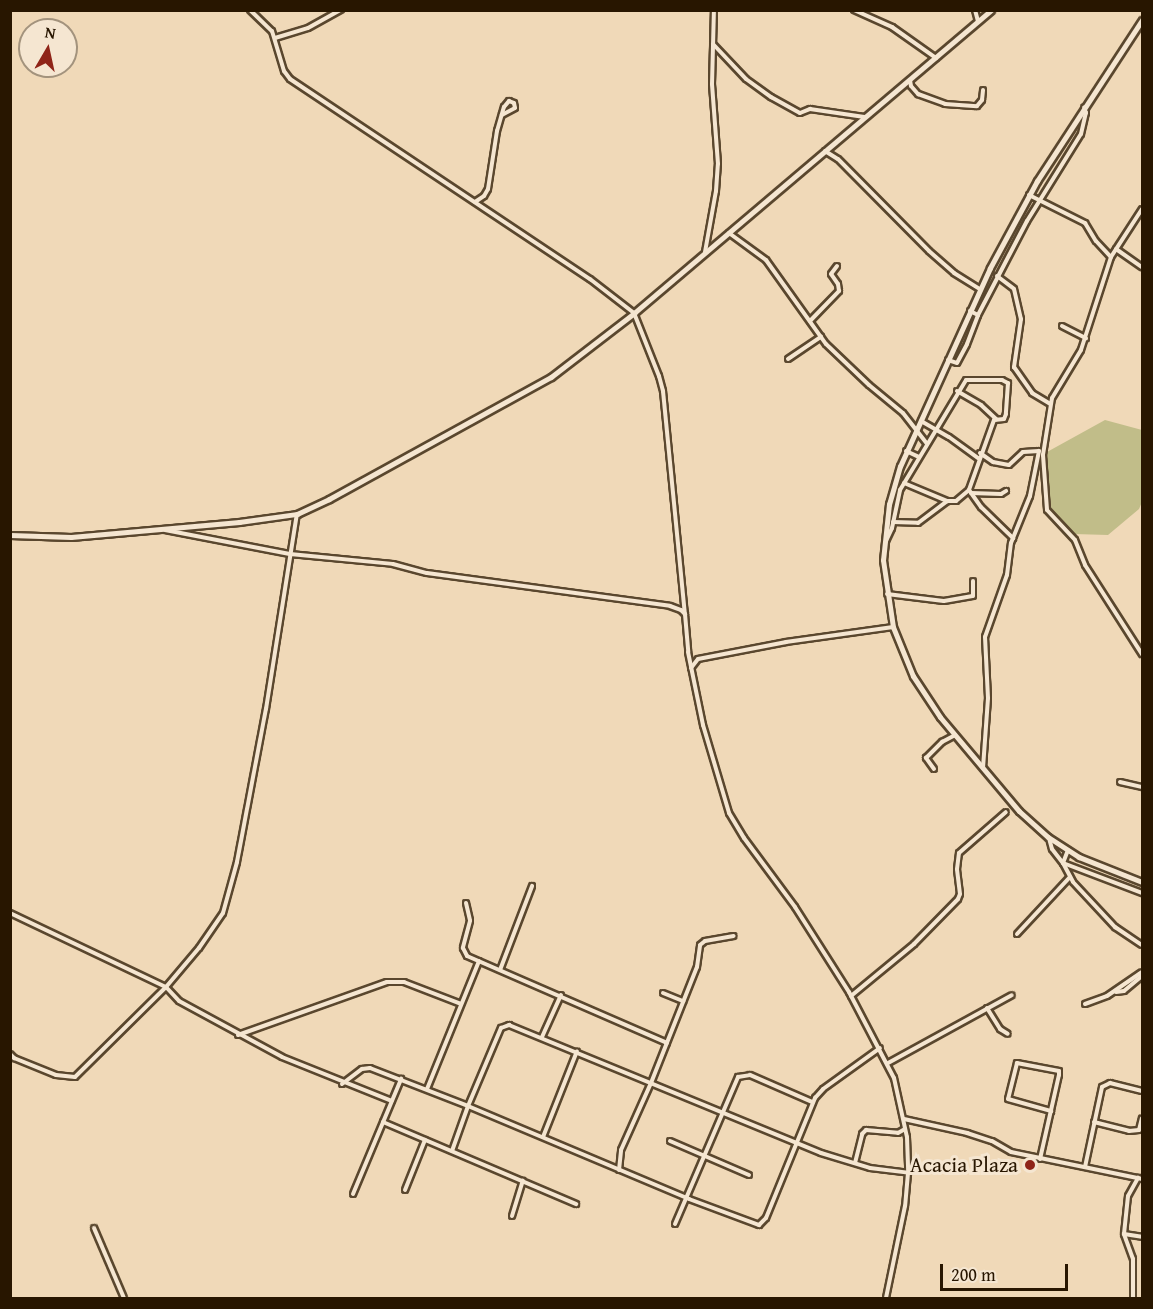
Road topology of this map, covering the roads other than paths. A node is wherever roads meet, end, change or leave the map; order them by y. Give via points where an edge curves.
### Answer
1 (250, 10) edge
2 (340, 10) edge
3 (714, 10) edge
4 (854, 10) edge
5 (975, 10) edge
6 (991, 10) edge
7 (1143, 20) edge
8 (978, 21) junction
9 (275, 38) junction
10 (713, 44) junction
11 (936, 58) junction
12 (910, 80) junction
13 (983, 90) dead end
14 (1084, 107) junction
15 (502, 115) dead end
16 (866, 117) junction
17 (825, 151) junction
18 (1029, 195) junction
19 (1042, 199) junction
20 (475, 202) junction
21 (1143, 209) edge
22 (729, 233) junction
23 (1116, 249) junction
24 (705, 252) junction
25 (1111, 257) junction
26 (837, 266) dead end
27 (1143, 267) edge
28 (997, 275) junction
29 (980, 289) junction
30 (970, 311) junction
31 (634, 313) junction
32 (978, 315) junction
33 (810, 321) junction
34 (1062, 326) dead end
35 (821, 337) junction
36 (1086, 338) junction
37 (788, 358) dead end
38 (948, 360) junction
39 (1019, 378) junction
40 (1002, 380) junction
41 (957, 391) junction
42 (1050, 404) junction
43 (996, 419) junction
44 (920, 421) junction
45 (936, 429) junction
46 (916, 430) junction
47 (927, 444) junction
48 (906, 451) junction
49 (1042, 451) junction
50 (980, 453) junction
51 (919, 457) junction
52 (978, 459) junction
53 (904, 483) junction
54 (970, 491) junction
55 (1006, 491) dead end
56 (946, 501) junction
57 (297, 514) junction
58 (893, 522) junction
59 (158, 528) junction
60 (10, 536) edge
61 (1013, 538) junction
62 (883, 545) junction
63 (290, 554) junction
64 (973, 581) dead end
65 (886, 594) junction
66 (686, 615) junction
67 (893, 627) junction
68 (688, 652) junction
69 (1143, 654) edge
70 (698, 659) junction
71 (691, 668) junction
72 (955, 735) junction
73 (983, 768) junction
74 (934, 769) dead end
75 (1120, 782) dead end
76 (1143, 787) edge
77 (1006, 812) dead end
78 (1048, 837) junction
79 (1068, 850) junction
80 (1063, 863) junction
81 (1070, 877) junction
82 (1143, 882) edge
83 (532, 886) dead end
84 (1143, 893) edge
85 (466, 903) dead end
86 (10, 913) edge
87 (1017, 934) dead end
88 (734, 936) dead end
89 (1143, 945) edge
90 (479, 961) junction
91 (500, 970) junction
92 (1143, 974) edge
93 (166, 987) junction
94 (663, 993) dead end
95 (561, 995) junction
96 (1012, 995) dead end
97 (851, 996) junction
98 (683, 1000) junction
99 (461, 1004) junction
100 (1085, 1004) dead end
101 (987, 1008) junction
102 (1008, 1034) dead end
103 (238, 1035) junction
104 (542, 1037) junction
105 (667, 1043) junction
106 (880, 1048) junction
107 (577, 1051) junction
108 (10, 1054) edge
109 (888, 1063) junction
110 (401, 1079) junction
111 (651, 1083) junction
112 (342, 1084) junction
113 (426, 1089) junction
114 (1143, 1091) edge
115 (392, 1101) junction
116 (812, 1102) junction
117 (468, 1106) junction
118 (1051, 1111) junction
119 (723, 1113) junction
120 (1143, 1118) edge
121 (904, 1119) junction
122 (383, 1122) junction
123 (1094, 1122) junction
124 (905, 1129) junction
125 (543, 1137) junction
126 (425, 1140) junction
127 (670, 1141) dead end
128 (795, 1143) junction
129 (452, 1151) junction
130 (705, 1156) junction
131 (1040, 1159) junction
132 (855, 1163) junction
133 (1085, 1167) junction
134 (619, 1170) junction
135 (908, 1173) junction
136 (749, 1175) dead end
137 (1140, 1179) edge
138 (523, 1181) junction
139 (405, 1190) dead end
140 (353, 1194) dead end
141 (687, 1198) junction
142 (576, 1204) dead end
143 (512, 1216) dead end
144 (675, 1224) dead end
145 (94, 1228) dead end
146 (1124, 1234) junction
147 (1143, 1237) edge
148 (124, 1299) edge
149 (886, 1299) edge
150 (1133, 1299) edge

1 - 9 street
2 - 9 street via 308,28
3 - 10 street
4 - 11 street via 892,27
5 - 8 street
6 - 8 street
7 - 14 street
8 - 11 street
9 - 20 street via 290,79
10 - 16 street via 740,74 800,113 810,109
10 - 24 street via 717,180
11 - 12 street
12 - 13 street via 918,94 945,104 977,106
12 - 16 street
14 - 18 street
14 - 19 street via 1081,134
15 - 20 street via 488,189
16 - 17 street
17 - 22 street
17 - 29 street via 838,159 929,251
18 - 19 street
18 - 29 street
19 - 25 street via 1085,222
19 - 28 street
20 - 31 street
21 - 23 street
22 - 24 street
22 - 33 street via 766,260
23 - 25 street
23 - 27 street
24 - 31 street
25 - 36 street
26 - 33 street via 831,274 839,291
28 - 32 street
28 - 39 street via 1014,289 1022,319 1013,364
29 - 30 street
30 - 32 street
30 - 38 street
31 - 57 street via 536,387
31 - 66 street via 663,392
32 - 38 street via 960,360
33 - 35 street
34 - 36 street
35 - 37 street
35 - 46 street via 903,413
36 - 42 street
38 - 44 street
39 - 40 street
39 - 42 street via 1032,393
40 - 41 street via 964,380
40 - 43 street via 1010,387 1004,419
41 - 43 street
41 - 45 street
42 - 49 street
43 - 50 street
44 - 45 street
44 - 46 street
45 - 47 street
45 - 52 street
46 - 47 street
46 - 48 street
47 - 51 street
48 - 51 street
48 - 62 street via 889,504
49 - 50 street via 1023,452 1009,465 993,462
49 - 61 street
49 - 69 street via 1047,510 1075,540 1085,565
50 - 52 street
51 - 53 street
52 - 54 street
53 - 56 street
53 - 58 street
54 - 55 street
54 - 56 street via 956,501
54 - 61 street
56 - 58 street via 918,523
57 - 59 street
57 - 63 street
58 - 62 street
59 - 60 street via 71,537
59 - 63 street
61 - 73 street via 1007,575 985,637 988,698
62 - 65 street
63 - 66 street via 393,564 427,573 670,606
63 - 93 street via 266,709 227,900 209,934
64 - 65 street via 973,596 944,601
65 - 67 street
66 - 68 street
67 - 70 street
67 - 72 street via 917,683
68 - 70 street
68 - 71 street
70 - 71 street
71 - 97 street via 729,813
72 - 73 street
72 - 74 street via 926,758
73 - 78 street via 1019,811
75 - 76 street
77 - 97 street via 959,853 958,899 914,944
78 - 79 street
78 - 80 street
79 - 80 street
79 - 82 street via 1111,872
80 - 81 street
80 - 84 street
81 - 87 street
81 - 89 street via 1115,927
83 - 91 street
85 - 90 street via 470,921 464,952
86 - 93 street
88 - 98 street via 705,940 700,945 697,967
90 - 91 street
90 - 99 street
91 - 95 street
92 - 100 street
93 - 103 street via 179,1001
93 - 108 street via 75,1077 56,1075
94 - 98 street
95 - 104 street
95 - 105 street
96 - 101 street
97 - 106 street
98 - 105 street
99 - 103 street via 404,982 387,982
99 - 113 street
101 - 102 street via 1000,1029
101 - 109 street
103 - 112 street
104 - 107 street
104 - 117 street via 509,1025 501,1028
105 - 111 street
106 - 109 street
106 - 116 street via 823,1089
107 - 111 street
107 - 125 street
109 - 121 street
110 - 112 street via 370,1068 362,1069
110 - 113 street
110 - 115 street
111 - 119 street
111 - 134 street via 621,1150
112 - 115 street
113 - 117 street
114 - 123 street via 1110,1083 1102,1088
115 - 122 street
116 - 119 street via 745,1074 738,1077
116 - 128 street
117 - 125 street
117 - 129 street
118 - 118 street via 1059,1071 1017,1063 1008,1100
118 - 131 street
119 - 128 street
119 - 130 street
120 - 123 street via 1139,1130 1130,1131
121 - 124 street
121 - 131 street via 967,1133 1011,1152
122 - 126 street
122 - 140 street
123 - 133 street
124 - 132 street via 898,1133 866,1130
124 - 135 street
125 - 134 street
126 - 129 street
126 - 139 street
127 - 130 street
128 - 132 street
128 - 141 street via 759,1225
129 - 138 street
130 - 136 street
130 - 141 street
131 - 133 street
132 - 135 street
133 - 137 street
134 - 141 street
135 - 149 street
137 - 146 street via 1128,1196
138 - 142 street
138 - 143 street
141 - 144 street
145 - 148 street
146 - 147 street
146 - 150 street via 1133,1259

